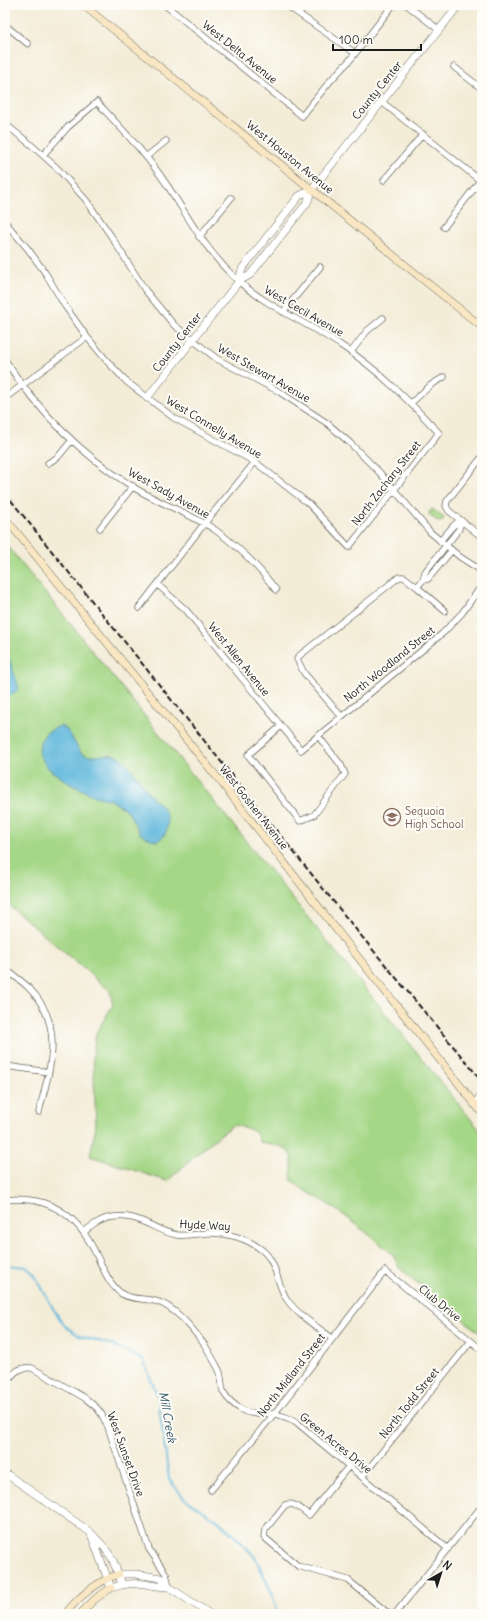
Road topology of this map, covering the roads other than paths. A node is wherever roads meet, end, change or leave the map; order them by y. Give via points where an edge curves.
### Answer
1 (83, 5) edge
2 (165, 5) edge
3 (286, 5) edge
4 (394, 5) edge
5 (407, 5) edge
6 (459, 5) edge
7 (5, 26) edge
8 (439, 30) junction
9 (28, 44) dead end
10 (355, 53) junction
11 (454, 67) dead end
12 (482, 89) edge
13 (382, 102) junction
14 (5, 124) edge
15 (423, 134) junction
16 (166, 141) dead end
17 (43, 155) junction
18 (146, 157) junction
19 (384, 180) dead end
20 (481, 181) edge
21 (312, 189) junction
22 (231, 198) dead end
23 (5, 222) edge
24 (444, 226) dead end
25 (200, 237) junction
26 (320, 267) dead end
27 (239, 281) junction
28 (284, 312) junction
29 (383, 318) dead end
30 (482, 327) edge
31 (87, 338) junction
32 (192, 340) junction
33 (351, 352) junction
34 (5, 360) edge
35 (444, 377) dead end
36 (22, 385) junction
37 (5, 398) edge
38 (148, 398) junction
39 (411, 403) junction
40 (439, 433) joint
41 (72, 440) junction
42 (482, 457) edge
43 (256, 462) junction
44 (48, 463) dead end
45 (133, 486) junction
46 (394, 490) junction
47 (5, 518) edge
48 (461, 520) junction
49 (204, 524) junction
50 (100, 528) dead end
51 (454, 531) junction
52 (482, 537) edge
53 (440, 541) junction
54 (446, 545) junction
55 (349, 547) joint
56 (452, 550) junction
57 (482, 572) edge
58 (423, 580) junction
59 (158, 584) junction
60 (482, 585) edge
61 (417, 587) junction
62 (276, 590) dead end
63 (138, 608) dead end
64 (445, 611) dead end
65 (341, 716) junction
66 (282, 726) junction
67 (318, 736) junction
68 (301, 750) joint
69 (5, 969) edge
70 (5, 1066) edge
71 (49, 1072) junction
72 (482, 1095) edge
73 (474, 1104) junction
74 (39, 1112) dead end
75 (482, 1113) edge
76 (5, 1200) edge
77 (84, 1232) junction
78 (385, 1271) joint
79 (332, 1338) junction
80 (471, 1341) junction
81 (482, 1350) edge
82 (5, 1384) edge
83 (274, 1414) junction
84 (349, 1466) junction
85 (5, 1473) edge
86 (362, 1477) junction
87 (211, 1490) dead end
88 (482, 1506) edge
89 (90, 1532) junction
90 (448, 1548) junction
91 (119, 1574) junction
92 (106, 1578) junction
93 (122, 1584) junction
94 (169, 1587) junction
95 (111, 1588) junction
96 (207, 1613) edge
97 (65, 1614) edge
98 (80, 1614) edge
99 (389, 1614) edge
100 (395, 1614) edge

1 - 21 main road, West Houston Avenue
2 - 10 street, West Delta Avenue via 302,116
3 - 10 street
4 - 10 street
5 - 8 street
6 - 8 street, County Center
7 - 9 street
8 - 13 street, County Center
11 - 12 street
13 - 15 street
13 - 21 street, County Center
14 - 17 street, West Stewart Avenue
15 - 19 street
15 - 20 street
16 - 18 street
17 - 18 street, West Cecil Avenue via 68,127 97,102
17 - 32 street, West Stewart Avenue via 100,218 159,308
18 - 25 street, West Cecil Avenue
20 - 24 street
21 - 27 street, County Center via 307,203 250,275
21 - 30 main road, West Houston Avenue
22 - 25 street
23 - 31 street, West Connelly Avenue via 46,274
25 - 27 street, West Cecil Avenue
26 - 28 street
27 - 28 street, West Cecil Avenue via 257,296
27 - 32 street, County Center
28 - 33 street, West Cecil Avenue
29 - 33 street via 367,331
31 - 36 street
31 - 38 street, West Connelly Avenue via 127,382
32 - 38 street, County Center
32 - 46 street, West Stewart Avenue via 217,359 278,391 316,415 363,455
33 - 39 street, West Cecil Avenue
34 - 36 street, West Sady Avenue
35 - 39 street
36 - 37 street
36 - 41 street, West Sady Avenue via 42,410
38 - 43 street, West Connelly Avenue via 174,418
39 - 40 street, West Cecil Avenue
40 - 46 street, North Zachary Street
41 - 44 street via 58,457
41 - 45 street, West Sady Avenue via 96,461
42 - 48 street via 447,501 449,511
43 - 49 street
43 - 55 street, West Connelly Avenue via 309,504
45 - 49 street, West Sady Avenue
45 - 50 street
46 - 53 street, West Stewart Avenue
46 - 55 street, North Zachary Street
47 - 73 main road, West Goshen Avenue via 221,782
48 - 51 street via 459,529
48 - 52 street
49 - 59 street
49 - 62 street, West Sady Avenue via 230,541
51 - 53 street
51 - 54 street
53 - 54 street, West Stewart Avenue
54 - 56 street, West Stewart Avenue
54 - 58 street via 424,572
56 - 57 street, West Stewart Avenue
56 - 58 street via 428,579
58 - 61 street
59 - 63 street
59 - 66 street, West Allen Avenue via 186,610
60 - 65 street, North Woodland Street via 443,634
61 - 64 street
61 - 65 street via 399,576 297,659 304,673
65 - 67 street, North Woodland Street
66 - 67 street via 248,755 300,821 314,815 345,774
66 - 68 street, West Allen Avenue
67 - 68 street, North Woodland Street
69 - 71 street via 28,987 46,1012 53,1042
70 - 71 street
71 - 74 street
72 - 73 street
73 - 75 main road, West Goshen Avenue
76 - 77 street, Green Acres Drive via 20,1198 44,1202 62,1212
77 - 79 street, Hyde Way via 100,1220 128,1216 177,1235 210,1233 235,1236 263,1251 270,1259 287,1300
77 - 83 street, Green Acres Drive via 113,1286 122,1294 134,1299 155,1301 169,1307 204,1344 220,1371 227,1398 242,1410
78 - 79 street, North Midland Street
78 - 80 street, Club Drive
79 - 83 street, North Midland Street
80 - 81 street, Club Drive
80 - 86 street, North Todd Street
82 - 94 street, West Sunset Drive via 19,1368 32,1368 85,1398 97,1408 108,1427 149,1549 166,1574
83 - 84 street, Green Acres Drive via 295,1421
83 - 87 street, North Midland Street
84 - 86 street, Green Acres Drive
84 - 99 street via 309,1515 291,1503 285,1505 265,1530 264,1537 298,1566 348,1580
85 - 89 street
86 - 90 street, Green Acres Drive
88 - 90 street
89 - 91 street via 112,1558
89 - 92 street
90 - 100 street
91 - 92 main road
91 - 93 street
91 - 94 street via 161,1578
92 - 95 street
92 - 97 main road via 86,1591
93 - 94 street
93 - 95 street
94 - 96 street
95 - 98 main road

